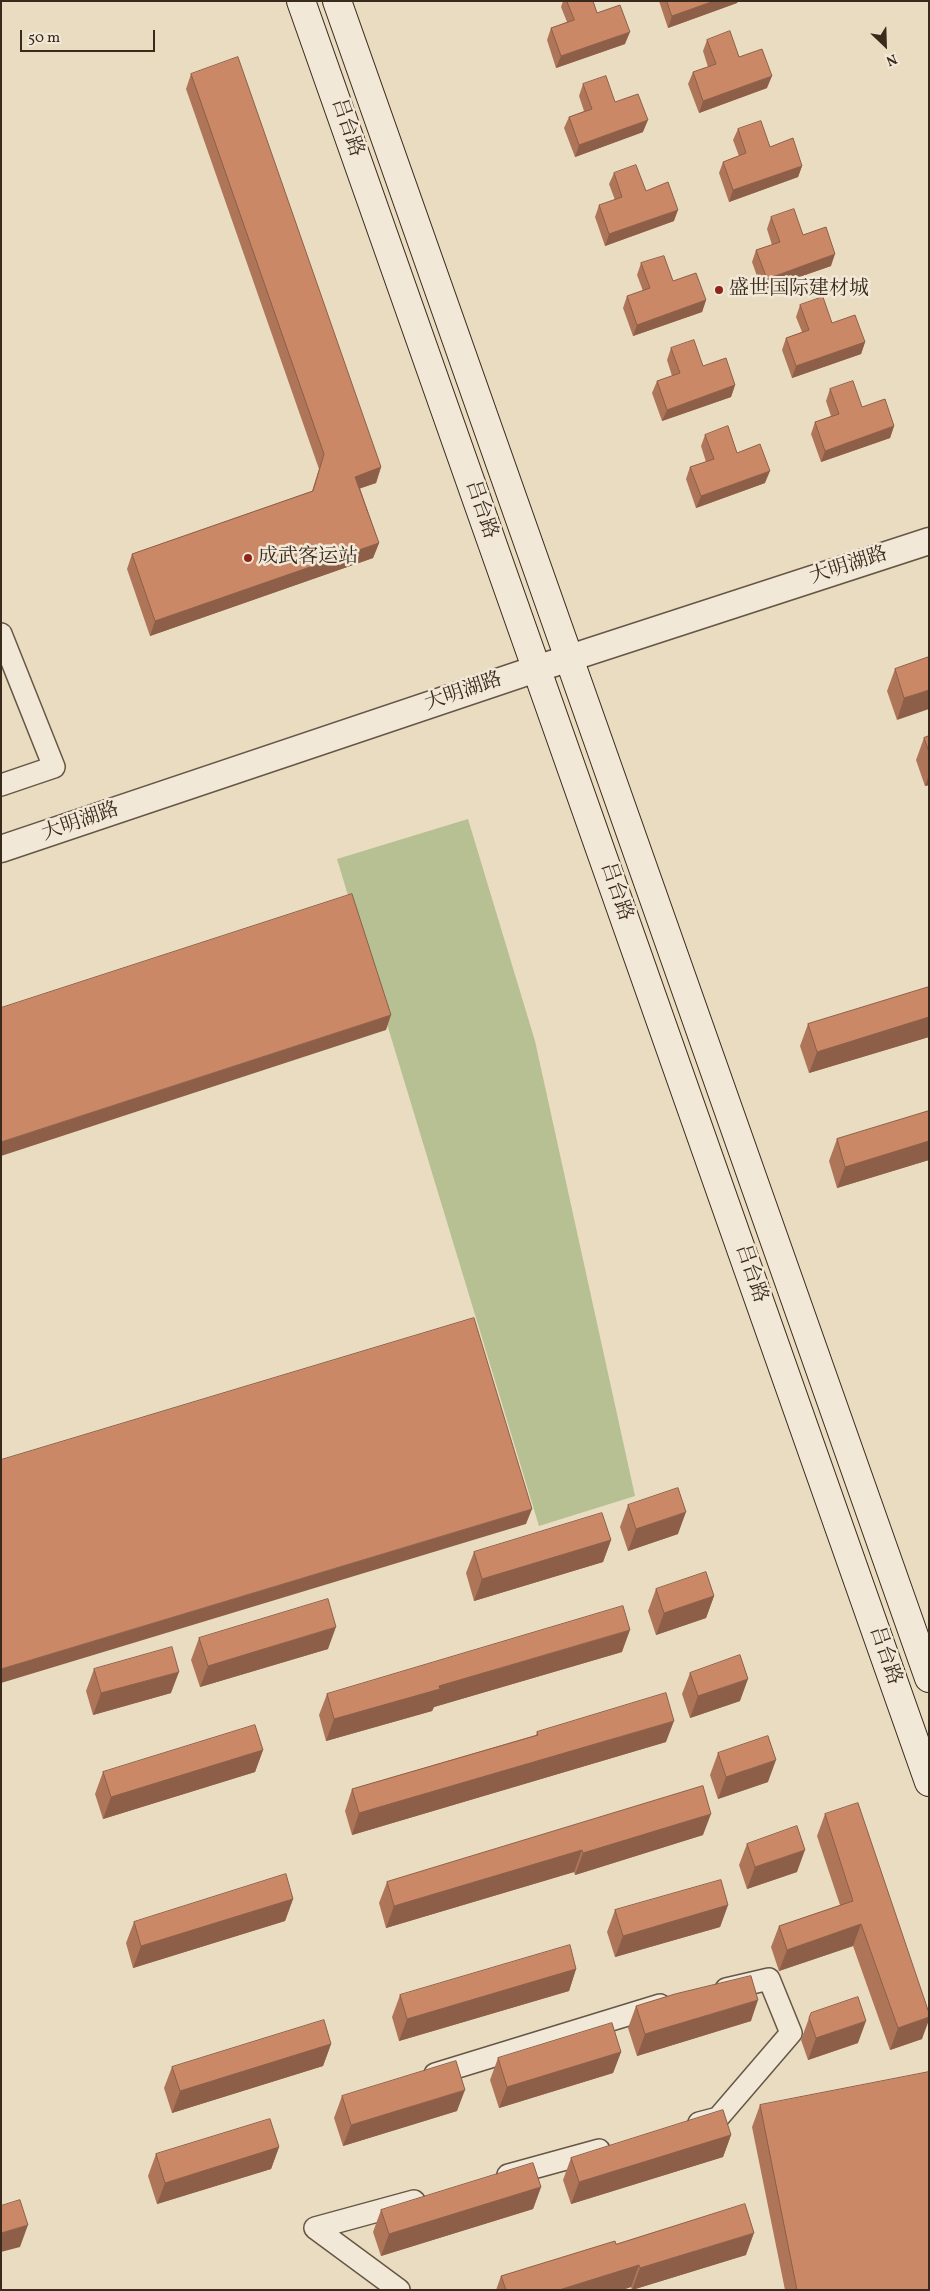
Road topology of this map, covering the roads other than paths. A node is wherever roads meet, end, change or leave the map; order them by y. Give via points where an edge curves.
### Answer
1 (301, 1) edge
2 (337, 1) edge
3 (929, 541) edge
4 (1, 634) edge
5 (570, 659) junction
6 (536, 669) junction
7 (1, 785) edge
8 (1, 849) edge
9 (929, 1678) edge
10 (929, 1782) edge
11 (711, 1992) edge
12 (683, 1999) edge
13 (435, 2074) edge
14 (679, 2128) edge
15 (622, 2144) edge
16 (487, 2181) edge
17 (430, 2196) edge
18 (399, 2290) edge

1 - 6 main road, 吕台路
2 - 5 main road, 吕台路
3 - 5 street, 大明湖路
4 - 7 street via 54,767
5 - 6 street, 大明湖路
5 - 9 main road, 吕台路
6 - 8 street, 大明湖路
6 - 10 main road, 吕台路
11 - 14 street via 769,1979 791,2034 718,2118
12 - 13 street
15 - 16 street
17 - 18 street via 315,2228

